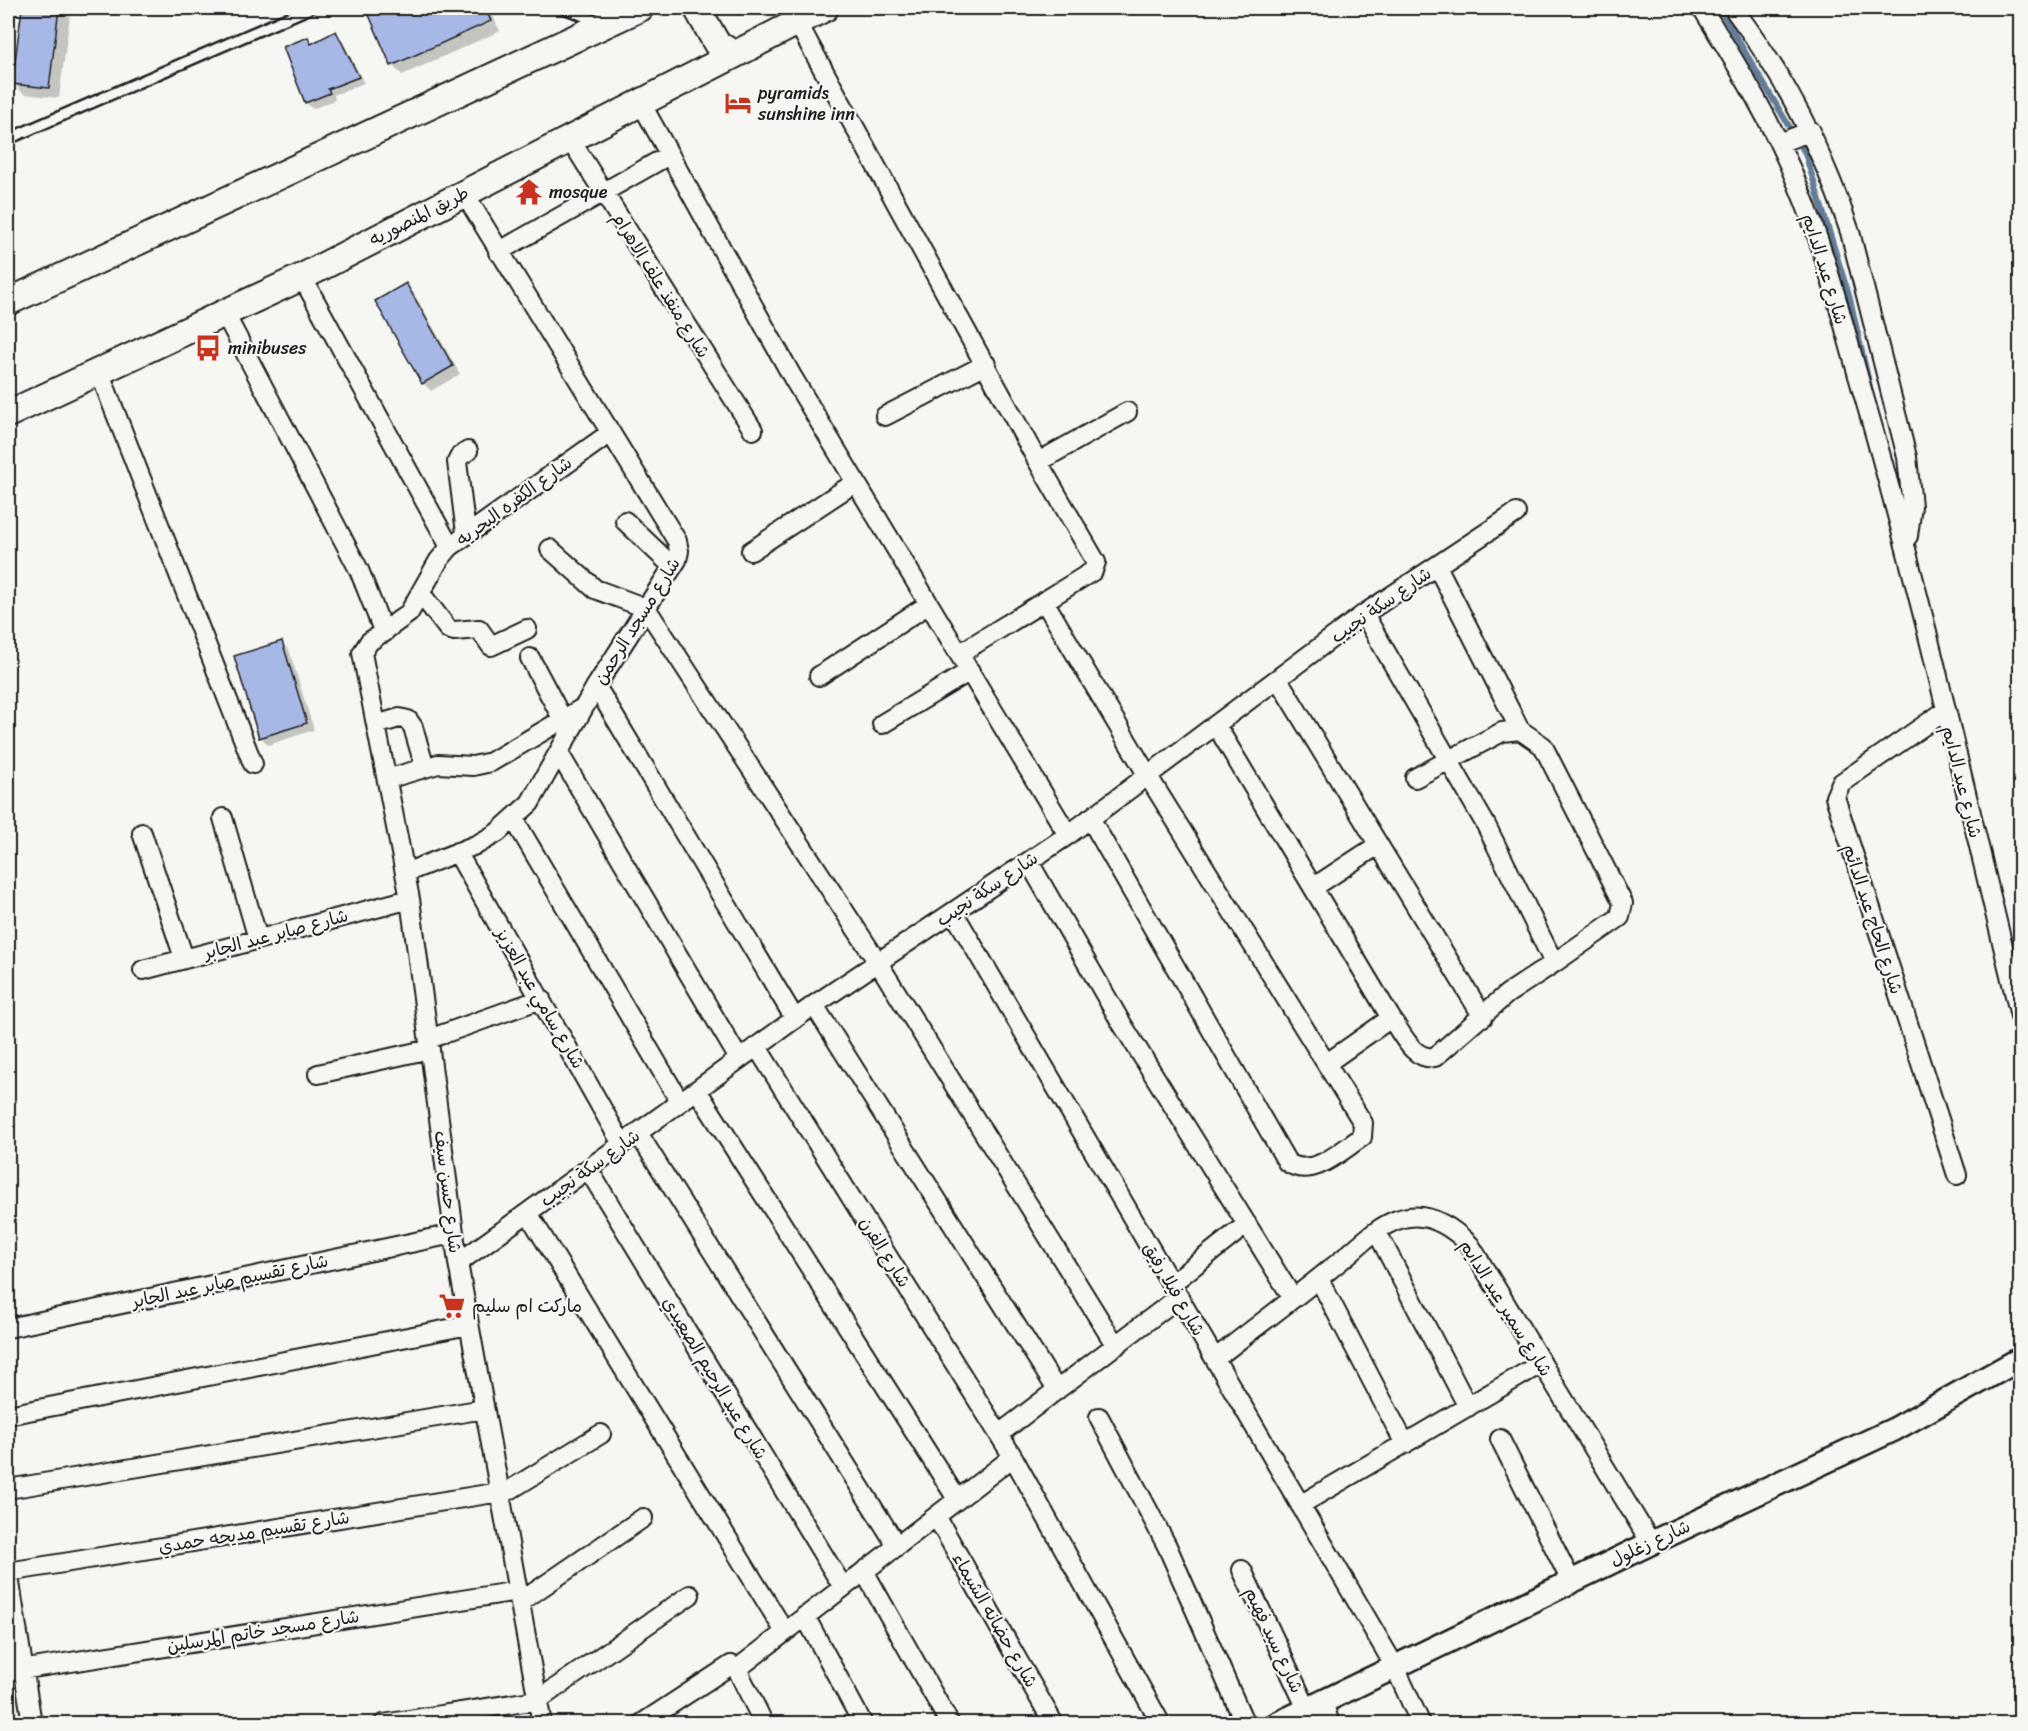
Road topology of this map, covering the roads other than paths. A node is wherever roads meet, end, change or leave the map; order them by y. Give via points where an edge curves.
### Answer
1 (310, 8) edge
2 (564, 8) edge
3 (640, 8) edge
4 (698, 8) edge
5 (825, 8) edge
6 (1702, 8) edge
7 (1736, 12) dead end
8 (796, 20) junction
9 (604, 24) junction
10 (734, 54) junction
11 (641, 103) junction
12 (1811, 131) junction
13 (8, 139) edge
14 (570, 139) junction
15 (1779, 143) junction
16 (669, 155) junction
17 (603, 192) junction
18 (464, 193) junction
19 (498, 252) junction
20 (302, 276) junction
21 (8, 302) edge
22 (224, 312) junction
23 (986, 364) junction
24 (99, 371) junction
25 (1127, 412) dead end
26 (8, 414) edge
27 (885, 416) dead end
28 (753, 430) dead end
29 (610, 433) junction
30 (468, 451) dead end
31 (1038, 462) junction
32 (856, 482) junction
33 (1516, 513) dead end
34 (624, 521) dead end
35 (466, 533) junction
36 (450, 547) junction
37 (1907, 547) junction
38 (550, 549) dead end
39 (751, 551) dead end
40 (1437, 566) junction
41 (673, 567) junction
42 (422, 595) junction
43 (1044, 601) junction
44 (929, 604) junction
45 (646, 608) junction
46 (1364, 614) junction
47 (527, 629) dead end
48 (384, 633) junction
49 (959, 654) junction
50 (530, 658) dead end
51 (362, 659) joint
52 (970, 670) junction
53 (819, 676) dead end
54 (1278, 679) junction
55 (596, 686) junction
56 (586, 706) junction
57 (1945, 711) junction
58 (563, 720) junction
59 (882, 724) dead end
60 (376, 725) junction
61 (1216, 725) junction
62 (1520, 730) junction
63 (560, 755) junction
64 (1450, 759) junction
65 (253, 764) dead end
66 (425, 768) junction
67 (1148, 776) junction
68 (1415, 778) dead end
69 (387, 779) junction
70 (223, 818) dead end
71 (1090, 818) junction
72 (514, 819) junction
73 (142, 833) dead end
74 (1068, 835) junction
75 (1378, 845) junction
76 (457, 852) junction
77 (1029, 862) junction
78 (405, 873) junction
79 (1314, 887) junction
80 (410, 899) junction
81 (954, 913) junction
82 (258, 939) junction
83 (184, 958) junction
84 (877, 961) junction
85 (1554, 963) junction
86 (143, 970) dead end
87 (541, 999) junction
88 (814, 1005) junction
89 (2020, 1016) edge
90 (1483, 1017) junction
91 (795, 1018) junction
92 (1391, 1018) junction
93 (430, 1044) junction
94 (756, 1047) junction
95 (739, 1059) junction
96 (1327, 1063) junction
97 (318, 1074) dead end
98 (697, 1090) junction
99 (680, 1102) junction
100 (638, 1133) junction
101 (622, 1144) junction
102 (588, 1169) junction
103 (1957, 1175) dead end
104 (528, 1213) junction
105 (1247, 1224) junction
106 (1377, 1232) junction
107 (453, 1234) junction
108 (458, 1263) junction
109 (1319, 1279) junction
110 (1175, 1291) junction
111 (1292, 1297) junction
112 (469, 1325) junction
113 (8, 1328) edge
114 (1116, 1346) junction
115 (1215, 1359) junction
116 (2020, 1359) edge
117 (1542, 1363) junction
118 (1057, 1390) junction
119 (1468, 1407) junction
120 (484, 1409) junction
121 (8, 1415) edge
122 (1099, 1417) dead end
123 (601, 1434) dead end
124 (999, 1434) junction
125 (1500, 1439) dead end
126 (1405, 1444) junction
127 (1012, 1457) junction
128 (8, 1489) edge
129 (500, 1494) junction
130 (957, 1499) junction
131 (1300, 1505) junction
132 (936, 1515) junction
133 (643, 1518) dead end
134 (1651, 1543) junction
135 (897, 1546) junction
136 (1242, 1570) dead end
137 (8, 1571) edge
138 (864, 1571) junction
139 (1571, 1581) junction
140 (843, 1587) junction
141 (690, 1595) dead end
142 (519, 1596) junction
143 (806, 1616) junction
144 (785, 1632) junction
145 (1394, 1665) junction
146 (737, 1669) junction
147 (15, 1671) edge
148 (538, 1700) junction
149 (1315, 1705) junction
150 (32, 1724) edge
151 (383, 1724) edge
152 (542, 1724) edge
153 (641, 1724) edge
154 (764, 1724) edge
155 (863, 1724) edge
156 (950, 1724) edge
157 (1054, 1724) edge
158 (1161, 1724) edge
159 (1245, 1724) edge
160 (1276, 1724) edge
161 (1330, 1724) edge
162 (1421, 1724) edge

1 - 13 lane
2 - 9 lane
3 - 9 main road
4 - 10 main road via 717,44
5 - 8 main road, طريق المنصوريه
6 - 15 street, شارع عبد الدايم
7 - 12 street, شارع عبد الدايم via 1775,67
8 - 10 main road, طريق المنصوريه
8 - 23 street
9 - 21 main road
10 - 11 main road, طريق المنصوريه
11 - 14 main road, طريق المنصوريه
11 - 16 street
12 - 15 street
12 - 37 street, شارع عبد الدايم via 1850,232 1907,457 1912,506
14 - 17 street, شارع منفذ علف الاهرام
14 - 18 main road, طريق المنصوريه
15 - 37 street, شارع عبد الدايم via 1822,252
16 - 17 street
16 - 32 street
17 - 19 street
17 - 28 street, شارع منفذ علف الاهرام
18 - 19 street, شارع مسجد الرحمن
18 - 20 main road, طريق المنصوريه
19 - 29 street, شارع مسجد الرحمن
20 - 22 main road, طريق المنصوريه
20 - 36 street
22 - 24 main road, طريق المنصوريه
22 - 48 street via 359,570
23 - 27 street
23 - 31 street
24 - 26 main road, طريق المنصوريه
24 - 65 street
25 - 31 street
29 - 35 street, شارع الكفره البحريه
29 - 41 street, شارع مسجد الرحمن via 676,541 679,551
30 - 35 street via 457,462
31 - 43 street via 1096,562 1094,571
32 - 39 street
32 - 44 street
33 - 40 street, شارع سكة نجيب
34 - 41 street
35 - 36 street, شارع الكفره البحريه
36 - 42 street, شارع الكفره البحريه via 430,575
37 - 57 street, شارع عبد الدايم
38 - 45 street via 594,589
40 - 46 street, شارع سكة نجيب
40 - 62 street
41 - 45 street, شارع مسجد الرحمن
42 - 47 street via 448,629 478,629 491,646
42 - 48 street, شارع الكفره البحريه via 409,613
43 - 49 street
43 - 67 street
44 - 49 street
44 - 53 street
45 - 55 street, شارع مسجد الرحمن
45 - 84 street
46 - 54 street, شارع سكة نجيب
46 - 64 street
48 - 51 street, شارع الكفره البحريه via 364,647
49 - 52 street
50 - 58 street
51 - 60 street, شارع حسن سيف
52 - 59 street
52 - 74 street
54 - 61 street, شارع سكة نجيب
54 - 75 street
55 - 56 street, شارع مسجد الرحمن
55 - 91 street
56 - 58 street
56 - 63 street, شارع مسجد الرحمن
57 - 89 street, شارع عبد الدايم
57 - 103 street, شارع الحاج عبد الدائم via 1842,783 1835,797
58 - 66 street via 491,762
60 - 66 street via 399,718 408,720
60 - 69 street, شارع حسن سيف
61 - 67 street, شارع سكة نجيب
61 - 79 street
62 - 64 street via 1502,732
62 - 85 street via 1543,746 1623,903 1620,917
63 - 72 street, شارع مسجد الرحمن via 530,803
63 - 95 street
64 - 68 street
64 - 85 street
66 - 69 street
67 - 71 street, شارع سكة نجيب
67 - 96 street
69 - 78 street, شارع حسن سيف
70 - 82 street
71 - 74 street, شارع سكة نجيب
71 - 96 street via 1287,1162 1295,1168 1315,1168 1362,1137 1364,1131
72 - 76 street, شارع مسجد الرحمن via 497,833
72 - 99 street
73 - 83 street
74 - 77 street, شارع سكة نجيب
75 - 79 street
75 - 90 street
76 - 78 street, شارع مسجد الرحمن
76 - 87 street, شارع سامي عبد العزيز
77 - 81 street, شارع سكة نجيب
77 - 105 street via 1119,1019
78 - 80 street, شارع حسن سيف
79 - 92 street
80 - 82 street, شارع صابر عبد الجابر
80 - 93 street, شارع حسن سيف
81 - 84 street, شارع سكة نجيب
81 - 110 street, شارع فيلا رفيق
82 - 83 street, شارع صابر عبد الجابر
83 - 86 street, شارع صابر عبد الجابر
84 - 88 street, شارع سكة نجيب
84 - 114 street
85 - 90 street via 1507,994
87 - 93 street
87 - 101 street, شارع سامي عبد العزيز
88 - 91 street, شارع سكة نجيب
88 - 118 street
90 - 92 street via 1430,1058 1416,1053
91 - 94 street, شارع سكة نجيب
92 - 96 street
93 - 97 street
93 - 107 street, شارع حسن سيف
94 - 95 street, شارع سكة نجيب
94 - 124 street, شارع الفرن
95 - 98 street, شارع سكة نجيب
98 - 99 street, شارع سكة نجيب
98 - 130 street
99 - 100 street, شارع سكة نجيب
100 - 101 street, شارع سكة نجيب
100 - 135 street
101 - 102 street, شارع سكة نجيب
102 - 104 street, شارع سكة نجيب
102 - 140 street, شارع عبد الرحيم الصعيدي
104 - 108 street, شارع سكة نجيب
104 - 144 street
105 - 110 street
105 - 111 street
106 - 109 street, شارع سمير عبد الدايم
106 - 117 street, شارع سمير عبد الدايم via 1397,1220 1420,1217 1439,1221 1456,1231 1470,1245
106 - 119 street
107 - 108 street, شارع حسن سيف
107 - 113 street, شارع تقسيم صابر عبد الجابر
108 - 112 street, شارع حسن سيف
109 - 111 street, شارع سمير عبد الدايم
109 - 126 street
110 - 114 street
110 - 115 street, شارع فيلا رفيق
111 - 115 street, شارع سمير عبد الدايم
112 - 120 street, شارع حسن سيف
112 - 121 street
114 - 118 street
115 - 131 street, شارع فيلا رفيق
116 - 134 street, شارع زغلول via 1894,1429
117 - 119 street
117 - 134 street, شارع سمير عبد الدايم
118 - 124 street
119 - 126 street
120 - 128 street
120 - 129 street, شارع حسن سيف
122 - 159 street via 1167,1546
123 - 129 street
124 - 127 street, شارع الفرن
125 - 139 street
126 - 131 street
127 - 130 street
127 - 158 street, شارع الفرن
129 - 137 street, شارع تقسيم مديحه حمدي
129 - 142 street, شارع حسن سيف
130 - 132 street
131 - 145 street, شارع فيلا رفيق
132 - 135 street
132 - 157 street, شارع حضانه الشيماء
133 - 142 street
134 - 139 street, شارع زغلول
135 - 138 street
136 - 149 street, شارع سيد فهيم
137 - 147 street
138 - 140 street
138 - 156 street
139 - 145 street, شارع زغلول
140 - 143 street
141 - 148 street
142 - 147 street, شارع مسجد خاتم المرسلين
142 - 148 street, شارع حسن سيف
143 - 144 street
143 - 155 street
144 - 146 street
145 - 149 street, شارع زغلول
145 - 162 street, شارع فيلا رفيق
146 - 153 street via 727,1667
146 - 154 street
147 - 150 street
148 - 151 street
148 - 152 street, شارع حسن سيف
149 - 160 street, شارع زغلول
149 - 161 street, شارع سيد فهيم

